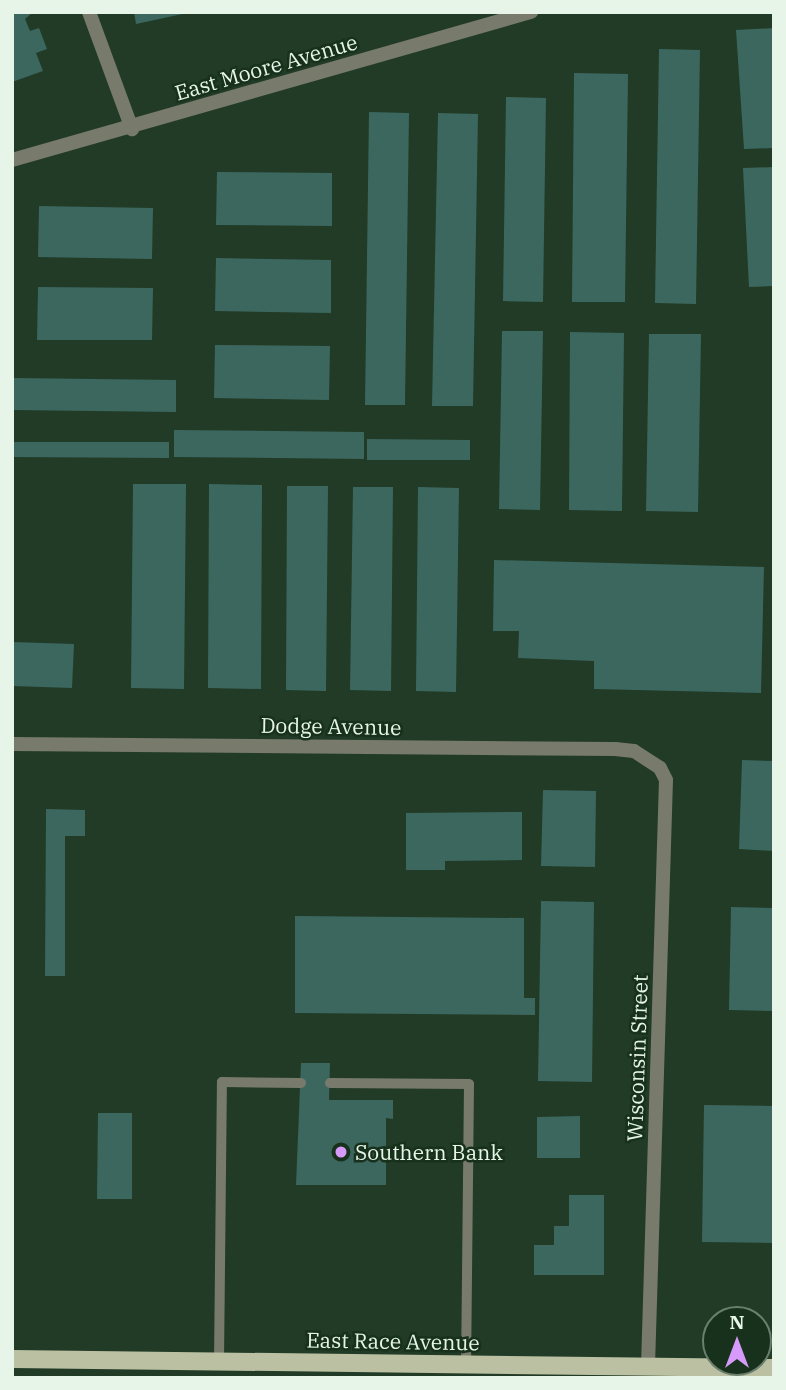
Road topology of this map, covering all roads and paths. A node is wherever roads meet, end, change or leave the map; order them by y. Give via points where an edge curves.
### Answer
1 (89, 12) edge
2 (531, 12) edge
3 (132, 129) junction
4 (12, 160) edge
5 (12, 744) edge
6 (649, 757) joint
7 (301, 1083) dead end
8 (330, 1083) dead end
9 (12, 1359) edge
10 (219, 1362) junction
11 (466, 1364) junction
12 (648, 1366) junction
13 (774, 1367) edge

1 - 3 street
2 - 3 street, East Moore Avenue
3 - 4 street, East Moore Avenue
5 - 6 street, Dodge Avenue via 615,749
6 - 12 street, Wisconsin Street via 666,780
7 - 10 lane via 222,1082
8 - 11 lane via 469,1084
9 - 10 main road, East Race Avenue
10 - 11 main road, East Race Avenue
11 - 12 main road, East Race Avenue
12 - 13 main road, East Race Avenue

